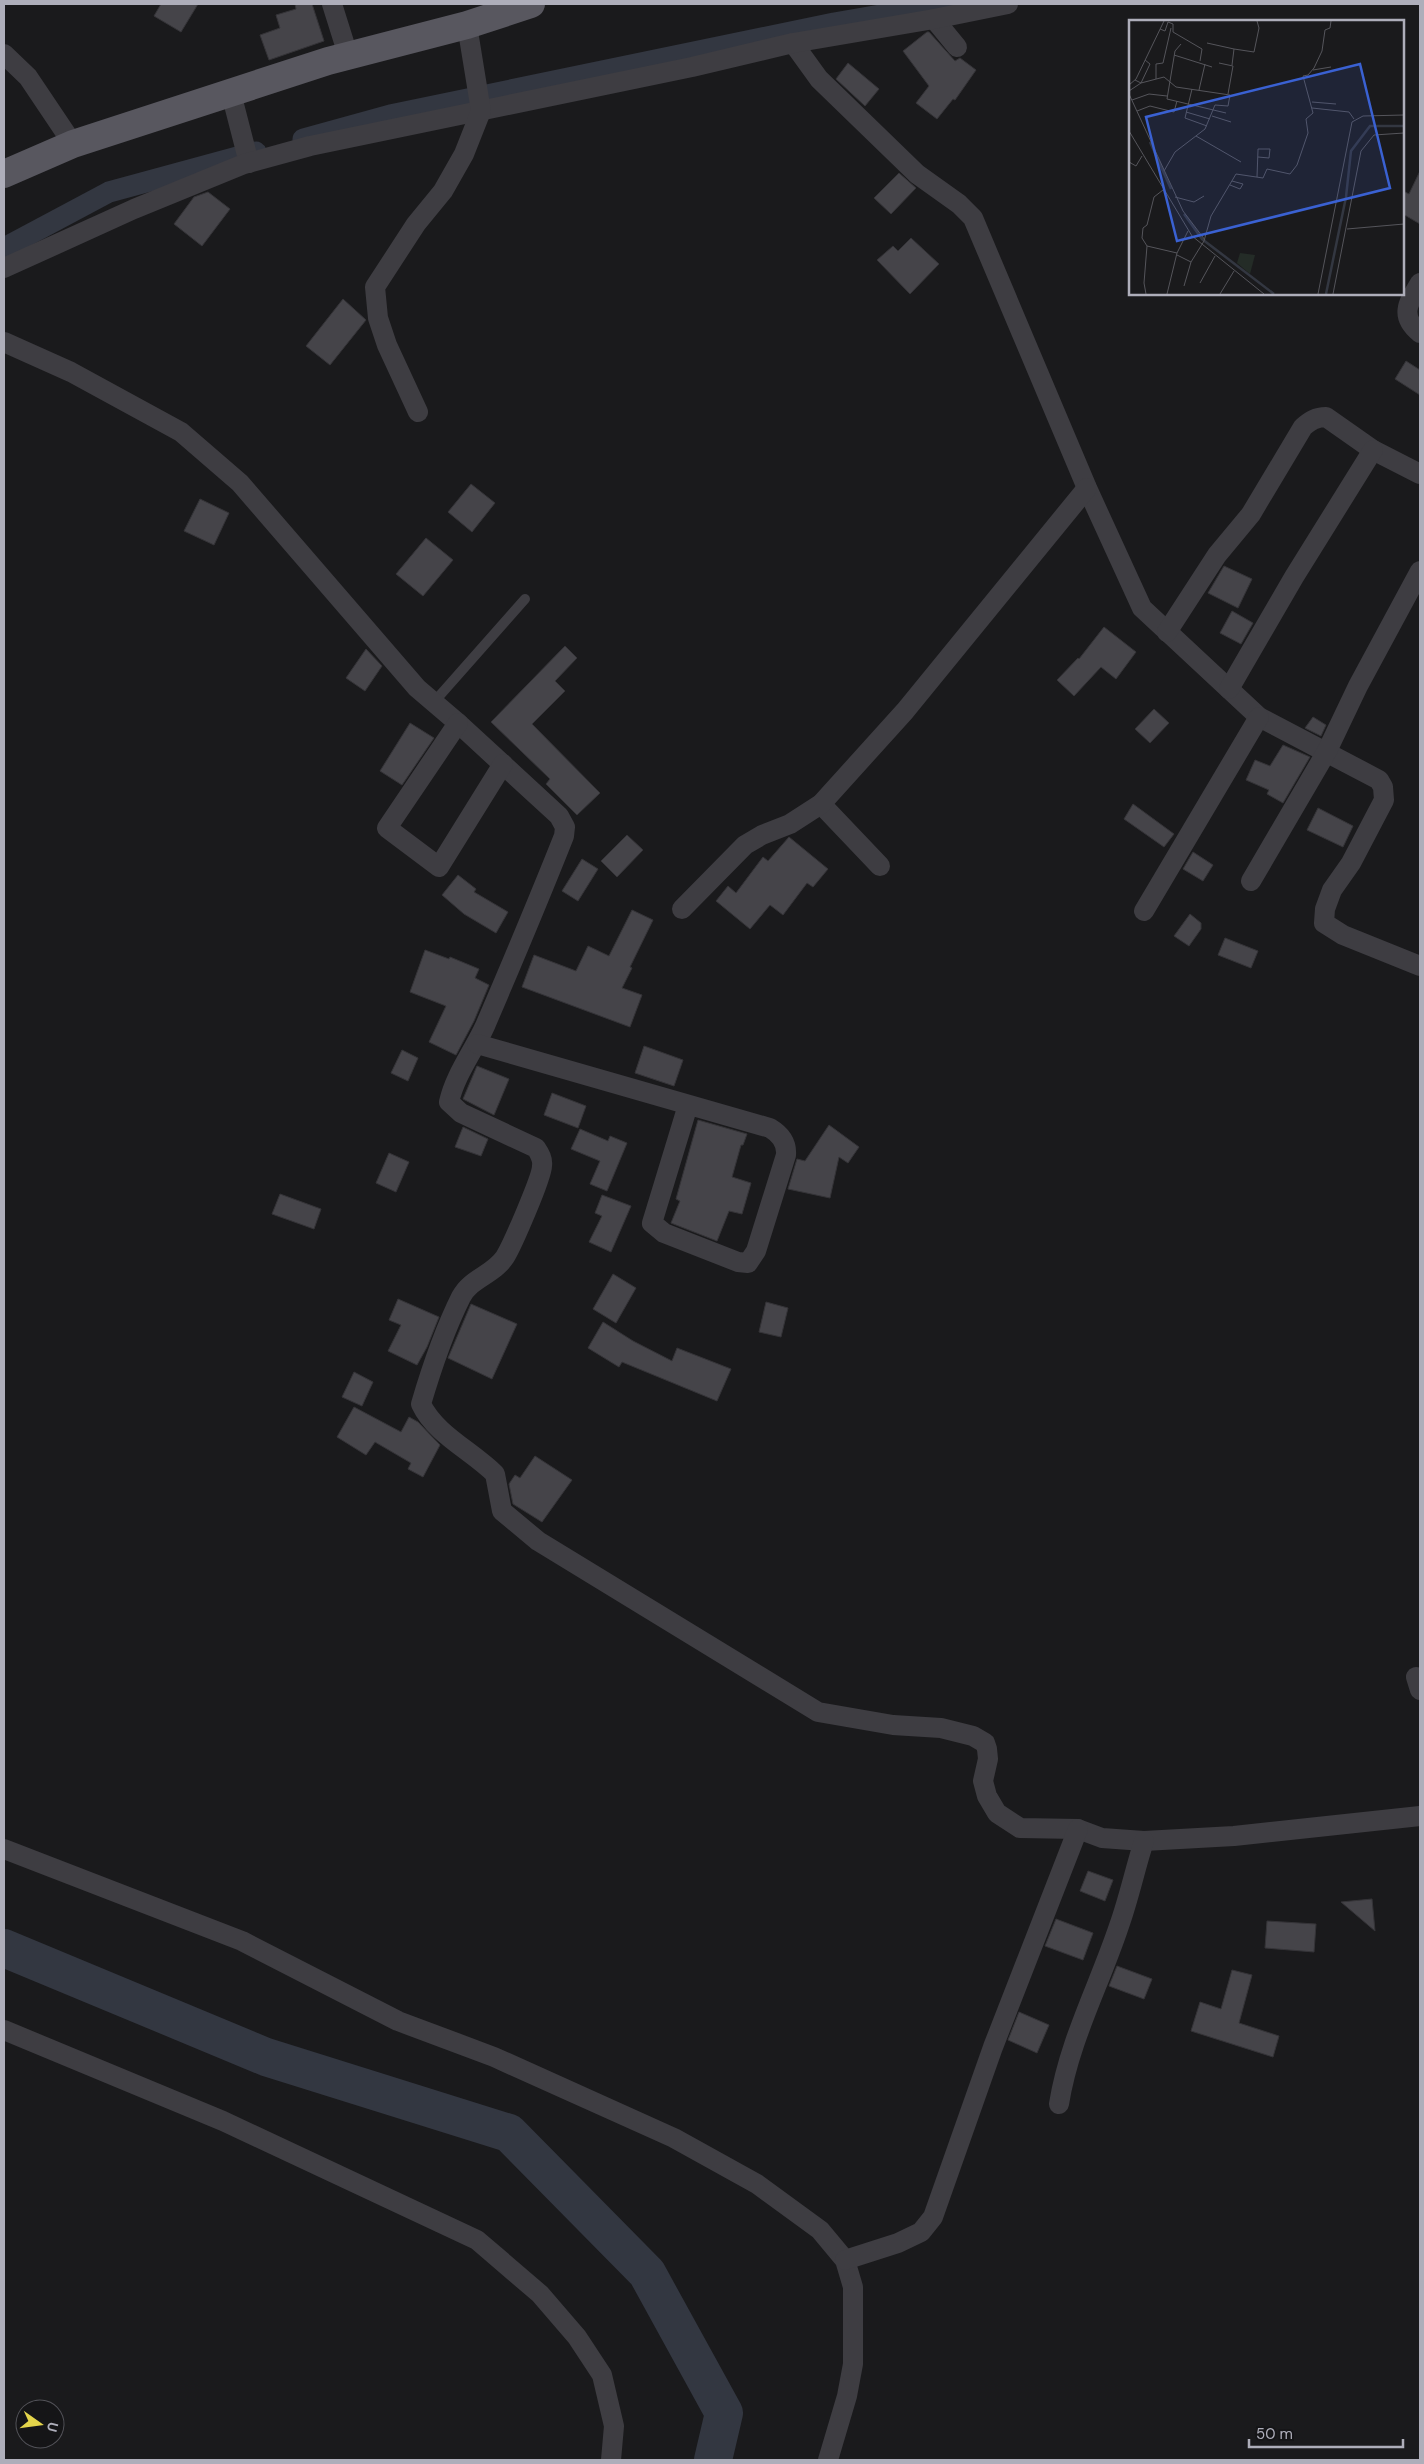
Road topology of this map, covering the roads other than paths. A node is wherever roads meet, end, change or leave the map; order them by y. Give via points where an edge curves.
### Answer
1 (332, 4) edge
2 (531, 4) edge
3 (1008, 4) edge
4 (934, 19) junction
5 (467, 25) junction
6 (792, 43) junction
7 (957, 46) dead end
8 (4, 54) edge
9 (348, 55) junction
10 (233, 104) junction
11 (481, 107) junction
12 (73, 144) junction
13 (248, 161) junction
14 (4, 174) edge
15 (4, 268) edge
16 (1420, 283) edge
17 (1420, 333) edge
18 (4, 342) edge
19 (418, 412) dead end
20 (1373, 450) junction
21 (1420, 474) edge
22 (1087, 488) junction
23 (1420, 571) edge
24 (525, 598) dead end
25 (1168, 632) junction
26 (1229, 690) junction
27 (434, 702) junction
28 (1259, 717) junction
29 (458, 723) junction
30 (1327, 751) junction
31 (503, 764) junction
32 (821, 804) junction
33 (880, 866) dead end
34 (1251, 881) dead end
35 (682, 909) dead end
36 (1144, 910) dead end
37 (1420, 966) edge
38 (477, 1044) junction
39 (688, 1105) junction
40 (1420, 1816) edge
41 (1078, 1829) junction
42 (1144, 1841) junction
43 (4, 1849) edge
44 (4, 2030) edge
45 (1059, 2104) dead end
46 (845, 2260) junction
47 (611, 2460) edge
48 (828, 2460) edge

1 - 9 street
2 - 5 main road
3 - 4 street
4 - 6 street
4 - 7 street
5 - 9 main road
5 - 11 street
6 - 11 street via 692,67
6 - 22 street via 819,79 918,174 959,204 972,218
8 - 12 street via 28,77
9 - 10 main road
10 - 12 main road
10 - 13 street
11 - 13 street
11 - 19 street via 464,154 443,191 416,224 375,287 378,318 387,345
12 - 14 main road
13 - 15 street
16 - 17 street via 1411,298 1407,316
18 - 27 street via 71,372 181,432 240,483 417,688
20 - 21 street
20 - 25 street via 1326,417 1312,420 1302,427 1251,514 1217,555
20 - 26 street
22 - 25 street via 1142,608
22 - 32 street via 905,711
23 - 30 street
24 - 27 lane
25 - 26 street
26 - 28 street
27 - 29 street
28 - 30 street
28 - 36 street
29 - 31 street
29 - 31 street via 387,828 439,867
30 - 34 street
30 - 37 street via 1379,780 1384,800 1351,863 1332,890 1325,908 1324,923 1343,935
31 - 38 street via 559,816 565,827
32 - 33 street
32 - 35 street via 790,824 745,845
38 - 39 street
38 - 41 street via 453,1086 451,1106 536,1148 542,1157 542,1166 505,1257 493,1270 473,1282 461,1297 425,1389 421,1404 426,1416 495,1474 502,1511 538,1541 818,1712 893,1725 941,1728 973,1736 985,1743 987,1749 983,1781 986,1796 997,1813 1020,1828
39 - 39 street via 652,1223 658,1230 672,1236 748,1263 756,1252 786,1155 785,1144 770,1128
40 - 42 street via 1234,1836
41 - 42 street via 1102,1838
41 - 46 street via 993,2047 933,2217 921,2232
42 - 45 street via 1119,1926 1075,2040
43 - 46 street via 242,1941 398,2021 494,2057 674,2138 757,2184 820,2230
44 - 47 street via 223,2121 477,2240 540,2294 577,2337 602,2375 614,2426
46 - 48 street via 853,2287 853,2364

